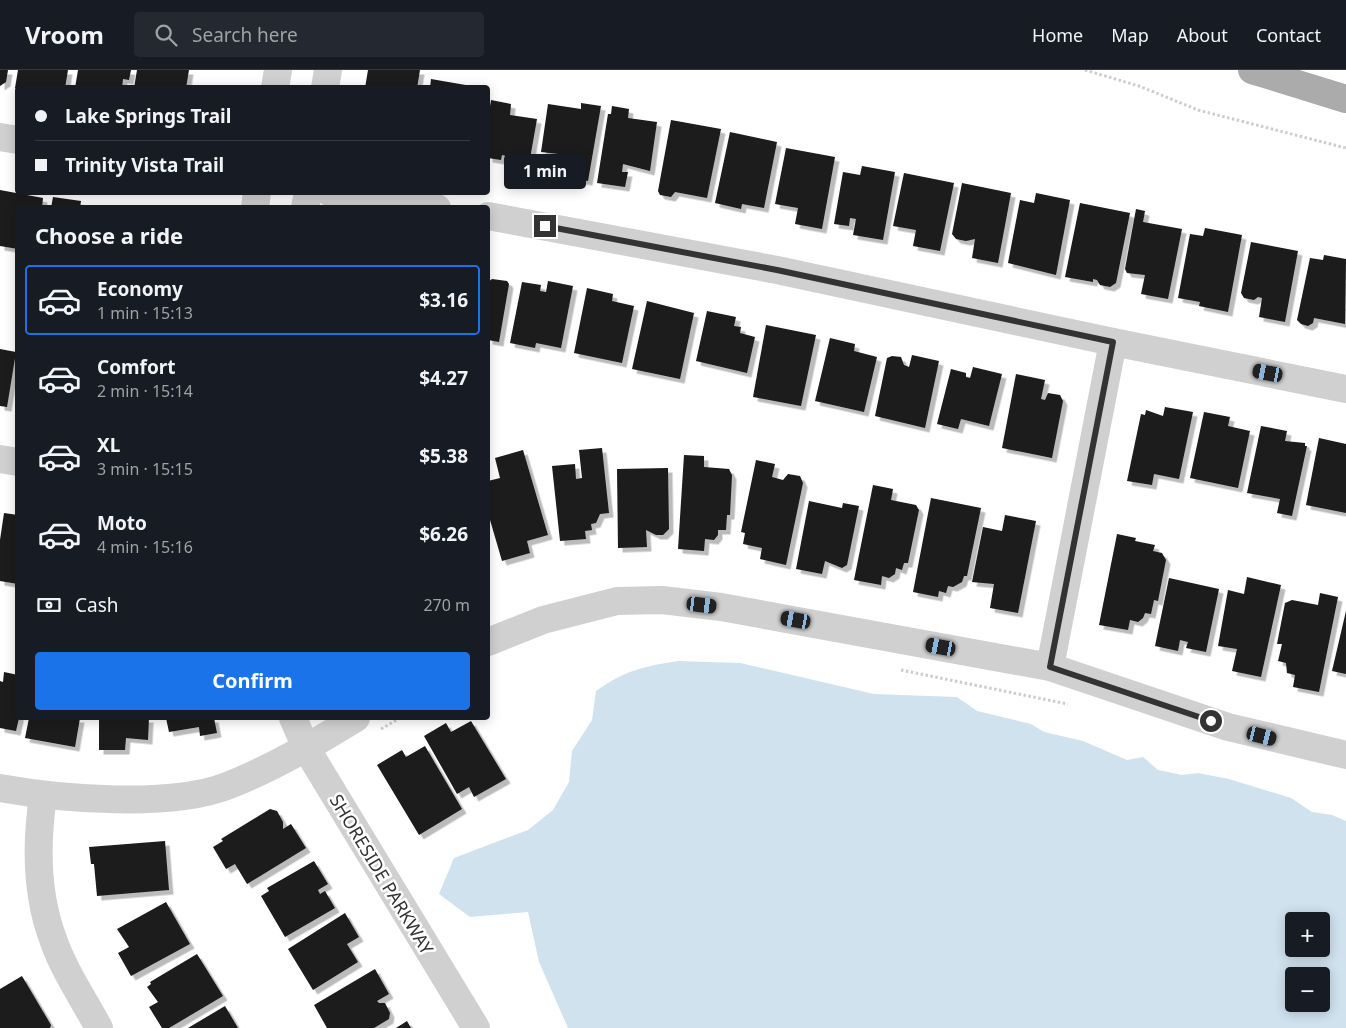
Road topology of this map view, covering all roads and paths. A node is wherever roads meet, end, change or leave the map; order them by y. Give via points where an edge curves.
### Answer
1 (278, 70) edge
2 (328, 70) edge
3 (1085, 70) edge
4 (1252, 70) edge
5 (276, 85) edge
6 (326, 85) edge
7 (1346, 99) edge
8 (0, 137) edge
9 (15, 140) edge
10 (1346, 148) edge
11 (349, 195) edge
12 (417, 205) edge
13 (490, 216) edge
14 (1113, 342) junction
15 (1346, 389) edge
16 (0, 459) edge
17 (15, 462) edge
18 (490, 641) edge
19 (1050, 667) junction
20 (893, 668) dead end
21 (1072, 704) dead end
22 (295, 720) edge
23 (353, 720) edge
24 (306, 748) junction
25 (1346, 755) edge
26 (0, 788) edge
27 (43, 796) junction
28 (99, 1028) edge
29 (476, 1028) edge

1 - 5 street
2 - 6 street
3 - 10 path via 1139,86 1198,110
4 - 7 main road
8 - 9 street
11 - 12 street
13 - 14 street via 777,270
14 - 15 street
14 - 19 street
16 - 17 street
18 - 19 street via 543,620 617,601 662,600 721,607
19 - 25 street via 1228,727
20 - 21 path
22 - 24 street, SHORESIDE PARKWAY
23 - 24 street
24 - 27 street via 226,786 190,795
24 - 29 street, SHORESIDE PARKWAY
26 - 27 street
27 - 28 street via 40,820 41,900 53,941

